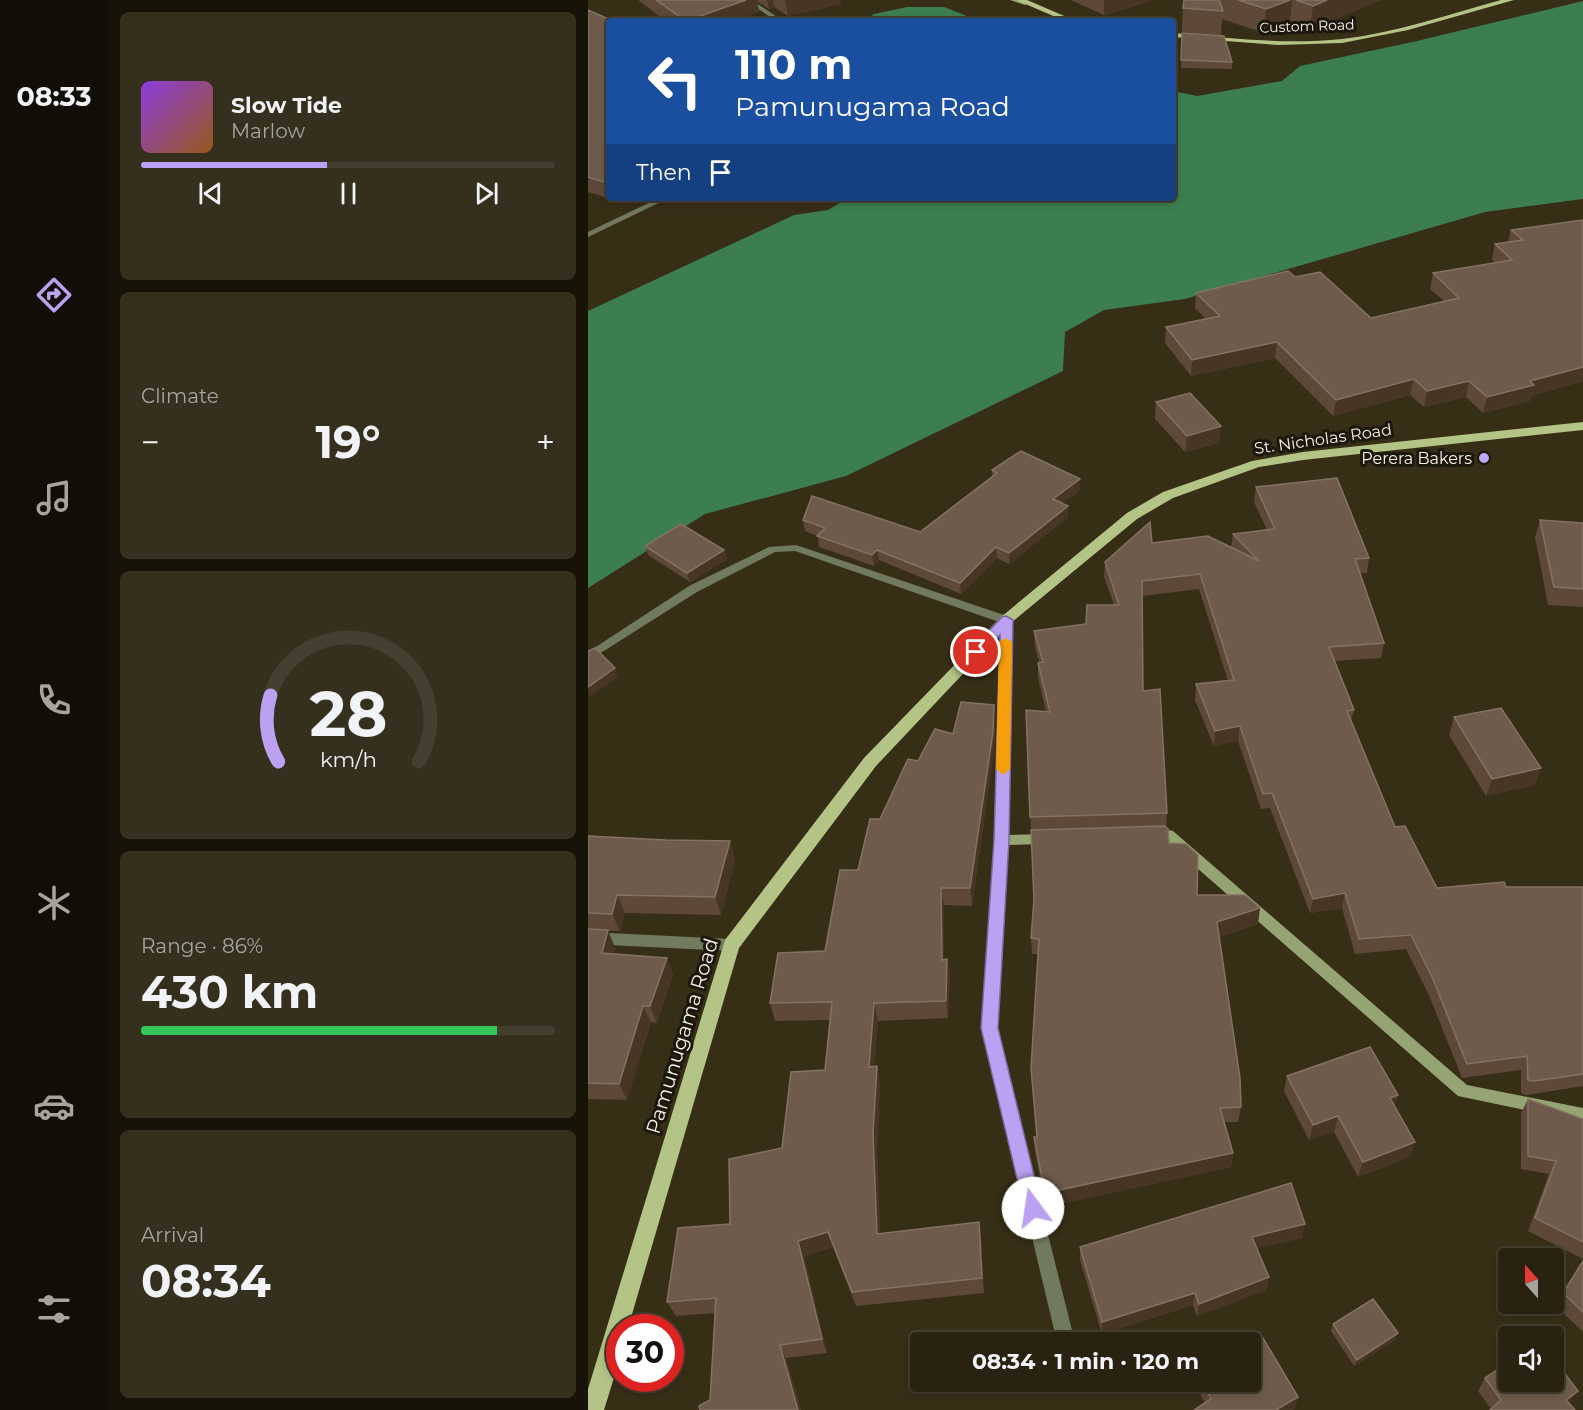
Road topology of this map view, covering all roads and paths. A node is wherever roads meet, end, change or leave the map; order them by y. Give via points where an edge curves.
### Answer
1 (748, 0) edge
2 (1013, 0) edge
3 (1510, 0) edge
4 (1023, 2) edge
5 (775, 18) edge
6 (1064, 18) edge
7 (1176, 35) edge
8 (659, 201) edge
9 (588, 235) edge
10 (1583, 426) edge
11 (1006, 620) junction
12 (588, 657) edge
13 (1144, 836) edge
14 (1061, 838) edge
15 (1001, 840) junction
16 (588, 938) edge
17 (731, 945) junction
18 (1583, 1115) edge
19 (1064, 1332) edge
20 (593, 1410) edge

1 - 5 street
2 - 4 street
3 - 7 main road, Custom Road via 1340,41 1250,41
4 - 6 main road
8 - 9 street
10 - 11 main road, St. Nicholas Road via 1314,454 1256,464 1168,495 1132,516
11 - 12 street via 796,548 773,549 693,589
11 - 15 street
11 - 17 main road, Pamunugama Road via 870,762
13 - 18 street via 1168,835 1463,1091
14 - 15 street
15 - 19 street via 989,1028
16 - 17 street
17 - 20 main road, Pamunugama Road

